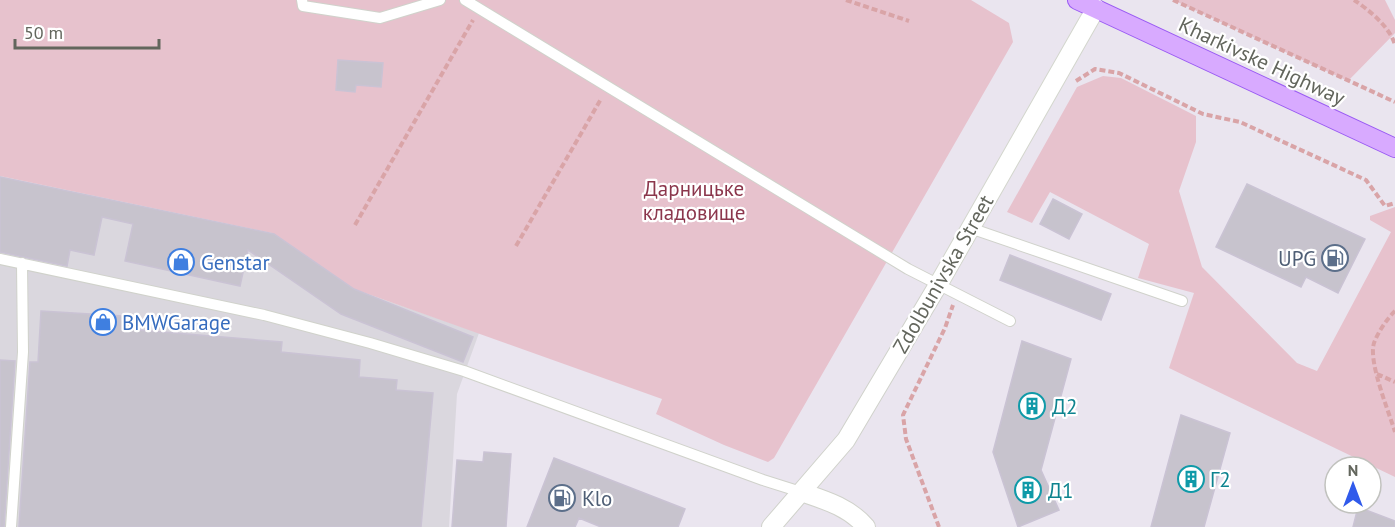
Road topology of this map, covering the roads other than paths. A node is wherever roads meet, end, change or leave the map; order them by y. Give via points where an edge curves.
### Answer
1 (302, 0) edge
2 (441, 0) edge
3 (465, 0) edge
4 (1077, 0) edge
5 (1096, 8) junction
6 (1395, 148) edge
7 (970, 228) junction
8 (0, 259) edge
9 (22, 264) junction
10 (938, 285) junction
11 (1182, 301) dead end
12 (1010, 321) dead end
13 (801, 492) junction
14 (11, 527) edge
15 (771, 527) edge
16 (866, 527) edge

1 - 2 lane via 303,6 380,18
3 - 10 lane
4 - 5 main road, Kharkivske Highway
5 - 6 main road, Kharkivske Highway
5 - 7 street, Zdolbunivska Street
7 - 10 street, Zdolbunivska Street
7 - 11 lane
8 - 9 lane
9 - 13 lane via 264,315 464,370
9 - 14 lane via 22,352
10 - 12 lane
10 - 13 street, Zdolbunivska Street via 846,440
13 - 15 street, Zdolbunivska Street
13 - 16 street via 837,504

